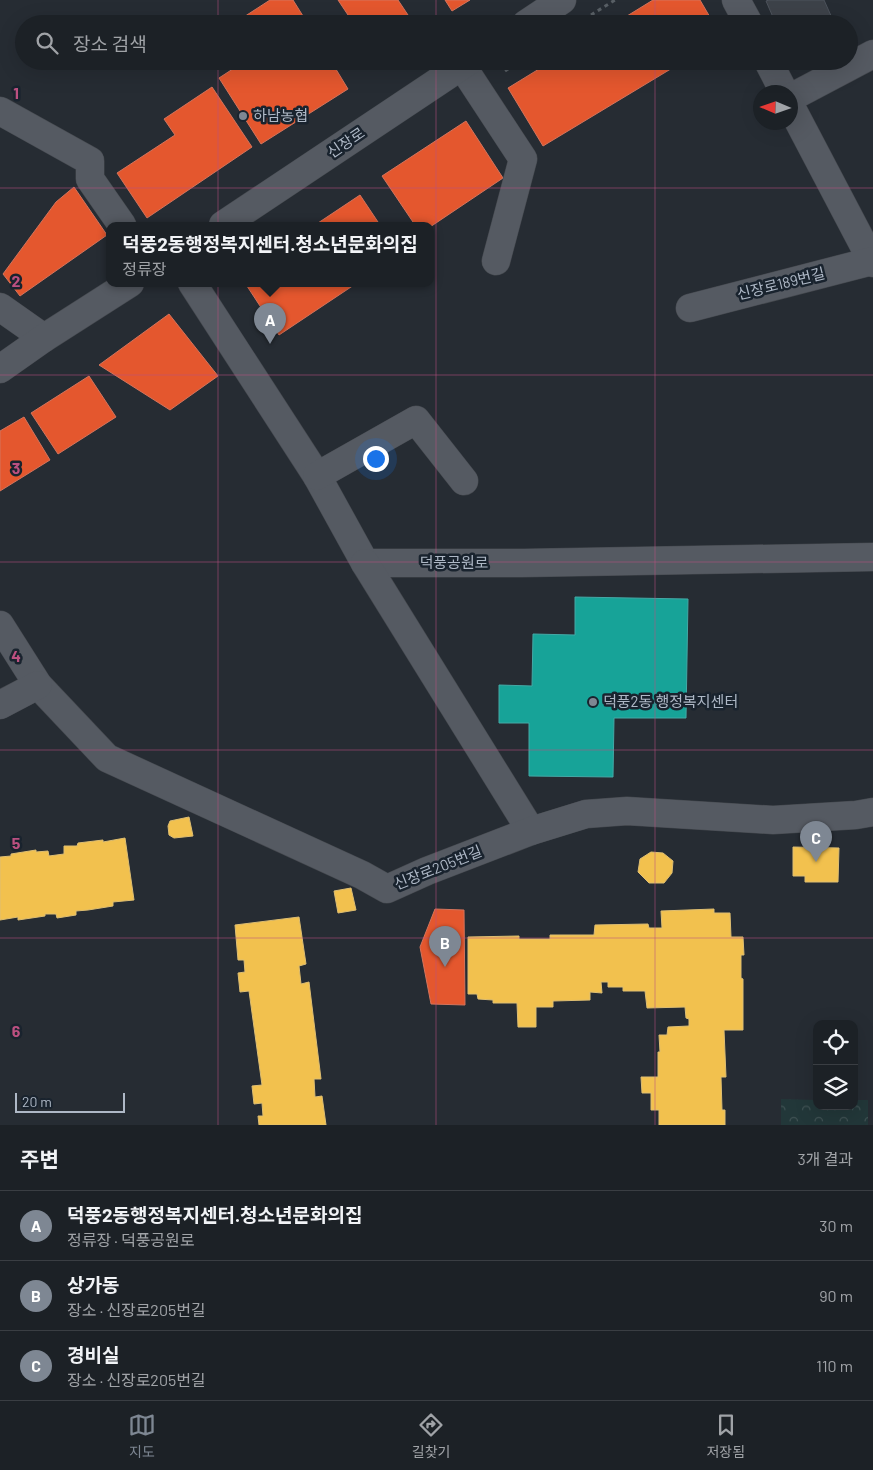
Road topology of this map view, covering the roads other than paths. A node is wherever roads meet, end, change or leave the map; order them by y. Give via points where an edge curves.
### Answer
1 (562, 0) edge
2 (736, 0) edge
3 (540, 15) edge
4 (744, 15) edge
5 (873, 54) edge
6 (858, 62) edge
7 (457, 70) edge
8 (470, 70) edge
9 (773, 70) edge
10 (843, 70) edge
11 (780, 85) edge
12 (798, 94) edge
13 (0, 110) edge
14 (798, 120) edge
15 (120, 222) edge
16 (228, 222) edge
17 (496, 261) dead end
18 (872, 262) edge
19 (124, 287) edge
20 (195, 287) edge
21 (0, 307) edge
22 (690, 308) dead end
23 (44, 338) junction
24 (0, 369) edge
25 (317, 476) junction
26 (464, 481) dead end
27 (873, 557) edge
28 (365, 563) junction
29 (0, 624) edge
30 (38, 685) junction
31 (0, 704) edge
32 (873, 812) edge
33 (531, 831) junction

1 - 3 street
2 - 4 street
5 - 6 street
7 - 16 street, 신장로
8 - 17 street via 523,159
9 - 11 street
10 - 12 street
13 - 15 street via 90,161 90,179
14 - 18 street, 신장로189번길
18 - 22 street, 신장로189번길
19 - 23 street
20 - 25 street
21 - 23 street
23 - 24 street
25 - 26 street via 416,420
25 - 28 street
27 - 28 street, 덕풍공원로
28 - 33 street
29 - 30 street, 신장로205번길
30 - 31 street
30 - 33 street, 신장로205번길 via 107,758 387,889
32 - 33 street, 신장로205번길 via 774,820 627,811 586,814

